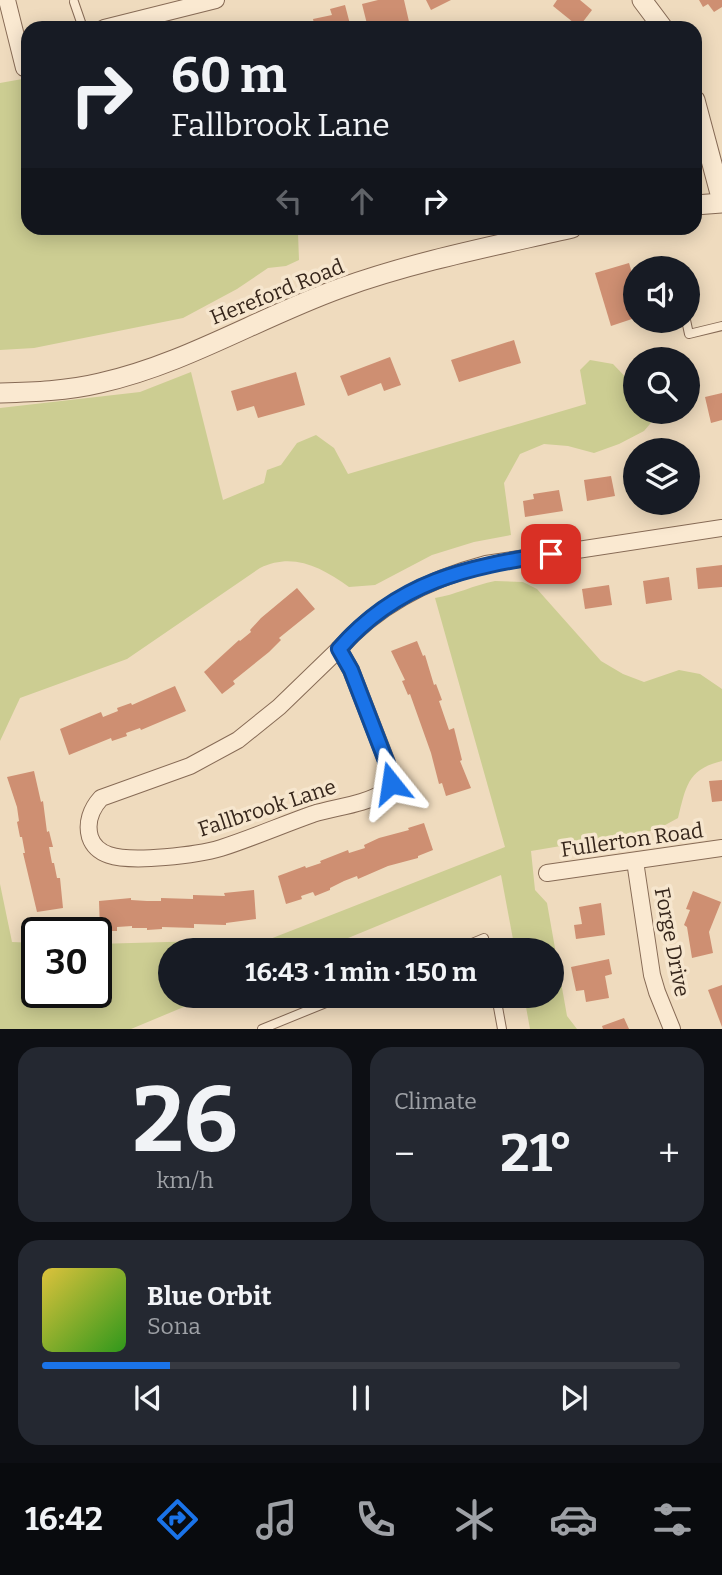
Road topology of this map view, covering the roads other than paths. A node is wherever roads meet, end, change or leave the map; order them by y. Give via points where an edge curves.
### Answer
1 (6, 0) edge
2 (216, 0) edge
3 (642, 0) edge
4 (74, 2) dead end
5 (81, 21) edge
6 (132, 21) edge
7 (658, 21) edge
8 (21, 41) edge
9 (702, 126) edge
10 (722, 202) edge
11 (702, 204) edge
12 (543, 235) edge
13 (722, 326) edge
14 (700, 331) edge
15 (0, 393) edge
16 (722, 527) edge
17 (339, 649) junction
18 (722, 848) edge
19 (635, 861) junction
20 (547, 873) dead end
21 (314, 1008) edge
22 (498, 1008) edge
23 (262, 1029) edge
24 (502, 1029) edge
25 (672, 1029) edge

1 - 8 street
2 - 6 street
3 - 7 street
4 - 5 lane
9 - 10 street
10 - 11 street
12 - 15 street, Hereford Road via 338,289 185,355 121,377 49,391
13 - 14 lane
16 - 17 street, Fallbrook Lane via 453,573 393,602
17 - 17 street, Fallbrook Lane via 238,740 190,766 101,798 89,820 94,845 124,858 191,854 382,794 391,774
18 - 19 street, Fullerton Road
19 - 20 street, Fullerton Road
19 - 25 street, Forge Drive via 652,975
21 - 23 lane
22 - 24 lane

